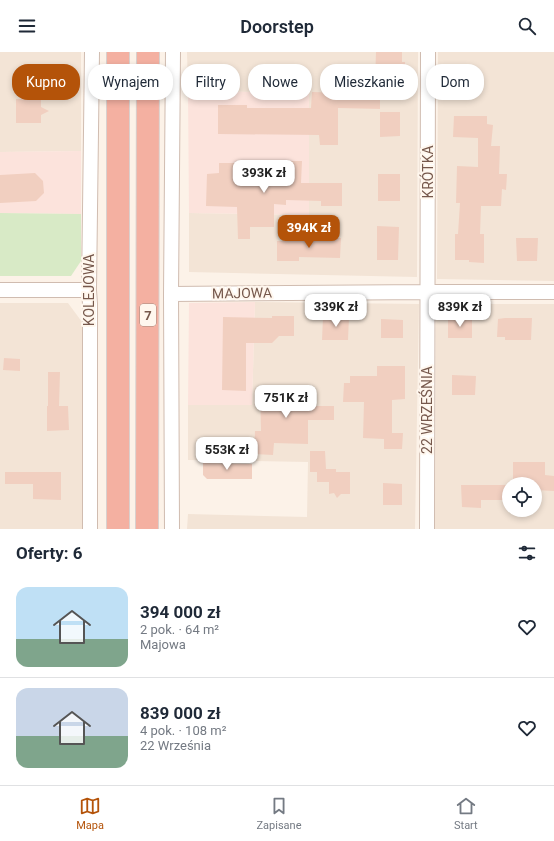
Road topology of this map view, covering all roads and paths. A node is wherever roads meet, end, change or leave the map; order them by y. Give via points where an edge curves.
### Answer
1 (92, 52) edge
2 (118, 52) edge
3 (148, 52) edge
4 (172, 52) edge
5 (428, 52) edge
6 (0, 290) edge
7 (89, 290) junction
8 (428, 292) junction
9 (554, 292) edge
10 (171, 294) junction
11 (90, 529) edge
12 (118, 529) edge
13 (147, 529) edge
14 (172, 529) edge
15 (427, 529) edge

1 - 7 street, KOLEJOWA
2 - 12 highway, KOLEJOWA
3 - 13 highway, 7
4 - 10 street
5 - 8 street, KRÓTKA
6 - 7 street
7 - 11 street, KOLEJOWA
8 - 9 street, MAJOWA
8 - 10 street, MAJOWA
8 - 15 street, 22 WRZEŚNIA
10 - 14 street

